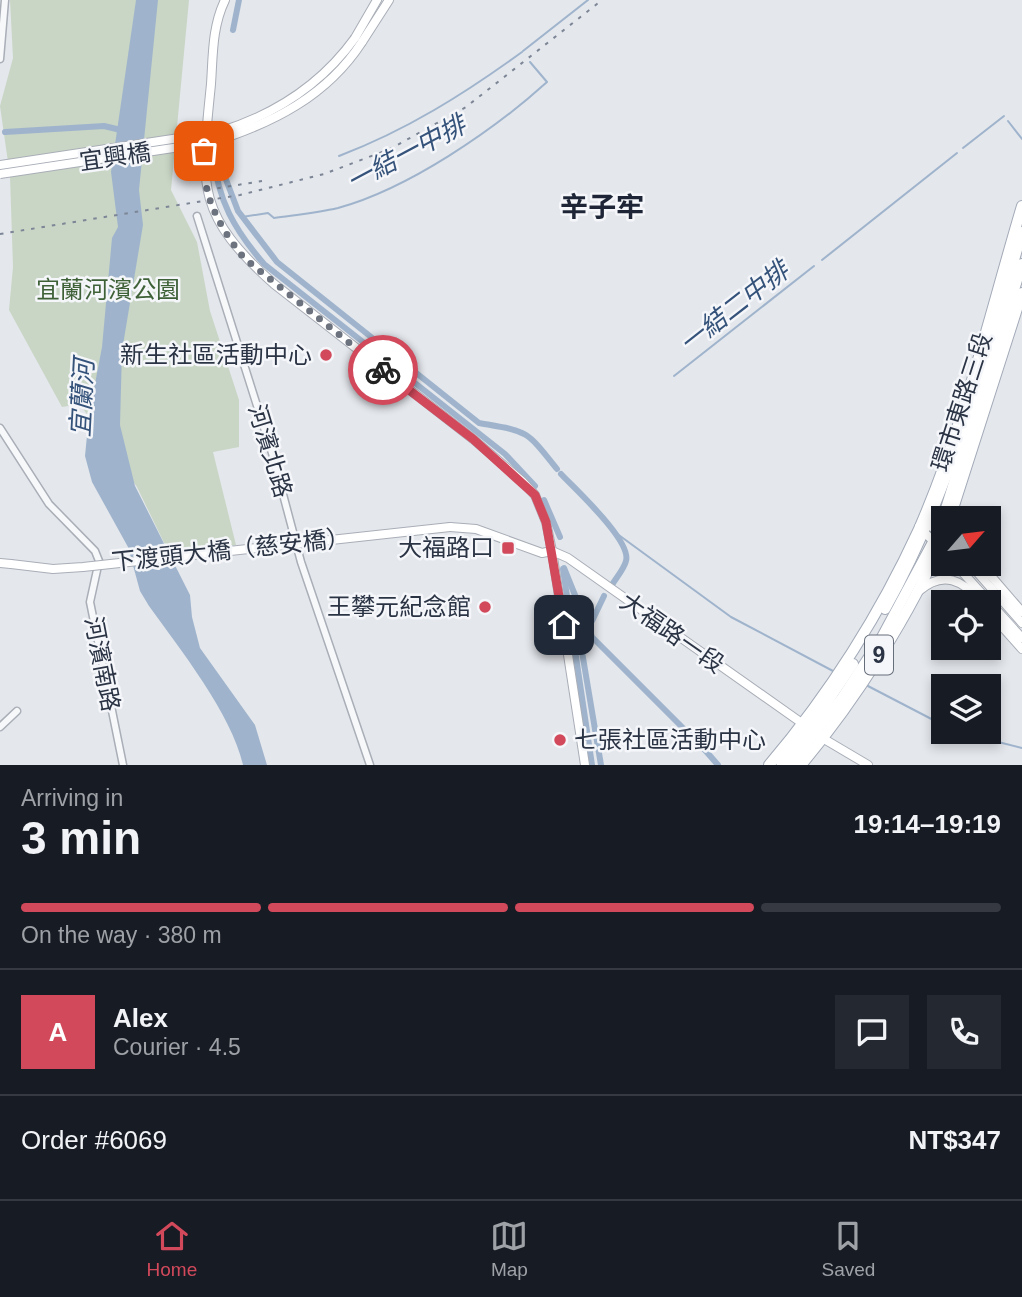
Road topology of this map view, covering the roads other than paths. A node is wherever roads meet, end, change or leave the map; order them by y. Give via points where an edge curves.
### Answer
1 (5, 0) edge
2 (225, 0) edge
3 (377, 0) edge
4 (389, 0) edge
5 (2, 14) edge
6 (359, 40) junction
7 (0, 59) edge
8 (0, 165) edge
9 (0, 174) edge
10 (1022, 206) edge
11 (197, 216) dead end
12 (1022, 232) edge
13 (1022, 264) edge
14 (1022, 293) edge
15 (0, 428) edge
16 (941, 506) edge
17 (943, 506) edge
18 (945, 506) edge
19 (954, 506) edge
20 (931, 542) edge
21 (931, 545) edge
22 (931, 548) edge
23 (552, 551) junction
24 (0, 563) edge
25 (966, 576) edge
26 (980, 576) edge
27 (991, 576) edge
28 (956, 579) junction
29 (969, 579) junction
30 (971, 590) edge
31 (914, 596) junction
32 (906, 608) junction
33 (1022, 612) edge
34 (1022, 623) edge
35 (1001, 625) edge
36 (884, 633) junction
37 (1022, 638) edge
38 (1022, 649) edge
39 (17, 711) dead end
40 (0, 727) edge
41 (813, 731) junction
42 (122, 765) edge
43 (370, 765) edge
44 (585, 765) edge
45 (769, 765) edge
46 (778, 765) edge
47 (790, 765) edge
48 (801, 765) edge
49 (868, 765) edge

1 - 5 street
2 - 23 street via 216,23 204,151 205,185 229,239 244,258 522,481 535,495
3 - 6 street
4 - 6 street
5 - 7 street
6 - 8 street, 宜興橋, bridge via 297,96 244,124 219,132
6 - 9 street, 宜興橋, bridge via 339,73 314,95 247,132 213,142
10 - 16 main road, 環市東路三段 / 9 via 953,436
11 - 43 street, 河濱北路 via 272,453 301,562
12 - 17 main road, 環市東路三段 / 9
13 - 18 main road, 環市東路三段 / 9
14 - 19 main road, 環市東路三段
15 - 42 street, 河濱南路 via 49,504 95,551 99,561 90,602
20 - 41 main road, 環市東路三段 / 9 via 869,624
21 - 36 main road, 環市東路三段 / 9
22 - 31 main road, 環市東路三段 / 9
23 - 24 street, 下渡頭大橋（慈安橋）, bridge via 542,554 477,529 450,527 83,567
23 - 41 street, 大福路一段
23 - 44 street
25 - 29 street
26 - 34 street
27 - 33 street
28 - 29 street
28 - 30 street
28 - 31 street via 936,580
29 - 37 street
31 - 32 main road, 環市東路三段 / 9
32 - 36 main road
32 - 41 main road, 環市東路三段 / 9 via 850,702
35 - 38 street
36 - 41 main road, 環市東路三段 / 9
39 - 40 street
41 - 45 main road, 環市東路三段 / 9
41 - 46 main road, 環市東路三段 / 9
41 - 47 main road, 環市東路三段 / 9
41 - 48 main road, 環市東路三段 / 9
41 - 49 street, 大福路一段

